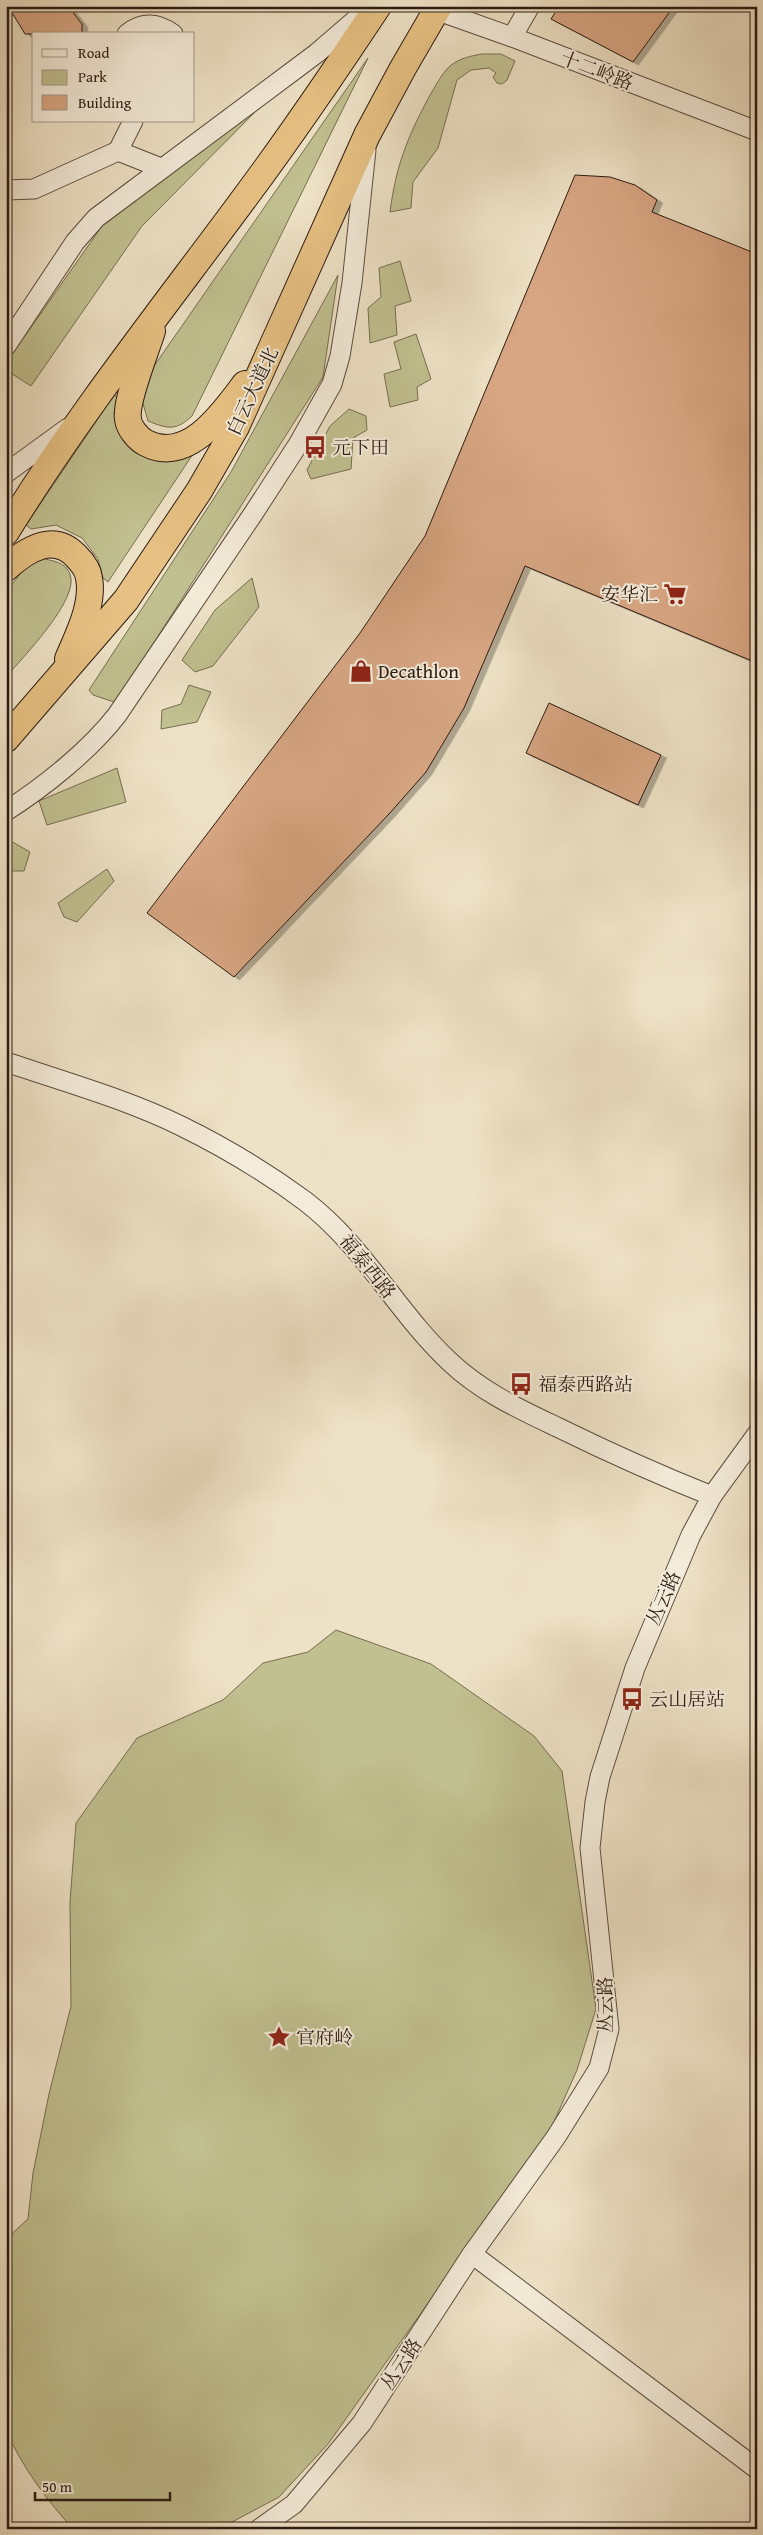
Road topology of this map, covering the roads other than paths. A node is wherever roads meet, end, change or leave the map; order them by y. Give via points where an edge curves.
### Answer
1 (370, 6) edge
2 (378, 6) edge
3 (530, 6) edge
4 (437, 8) edge
5 (131, 32) edge
6 (169, 32) edge
7 (512, 37) junction
8 (132, 122) edge
9 (757, 132) edge
10 (368, 135) junction
11 (118, 150) junction
12 (162, 168) junction
13 (6, 190) edge
14 (159, 309) junction
15 (274, 344) junction
16 (6, 346) edge
17 (82, 419) junction
18 (6, 474) edge
19 (6, 532) edge
20 (6, 568) edge
21 (61, 676) junction
22 (6, 739) edge
23 (6, 811) edge
24 (6, 1062) edge
25 (757, 1434) edge
26 (712, 1496) junction
27 (472, 2254) junction
28 (757, 2469) edge
29 (260, 2529) edge

1 - 12 street via 330,42
2 - 14 highway via 282,146
3 - 7 street
4 - 7 street, 十二岭路
4 - 10 highway, 白云大道北
5 - 6 street via 143,25 154,24
7 - 9 street, 十二岭路
8 - 11 street
10 - 15 highway, 白云大道北
10 - 23 street via 346,324 332,384 321,406 118,715 71,762
11 - 12 street
11 - 13 street via 34,189
12 - 16 street via 103,212 75,242
14 - 15 highway via 128,407 128,420 140,440 151,446 171,448 208,429
14 - 17 highway
15 - 21 highway, 白云大道北 via 236,427 194,498 126,600
17 - 18 street
17 - 19 highway
20 - 21 highway via 42,544 56,544 69,549 85,566 90,579 86,610
21 - 22 highway, 白云大道北
24 - 26 street, 福泰西路 via 156,1115 261,1172 333,1224 355,1247 416,1326 450,1362 477,1384 510,1404 630,1463
25 - 26 street, 丛云路
26 - 27 street, 丛云路 via 691,1535 635,1668 606,1756 595,1802 590,1848 609,2029 599,2068 556,2137
27 - 28 street
27 - 29 street, 丛云路 via 362,2423 294,2504

